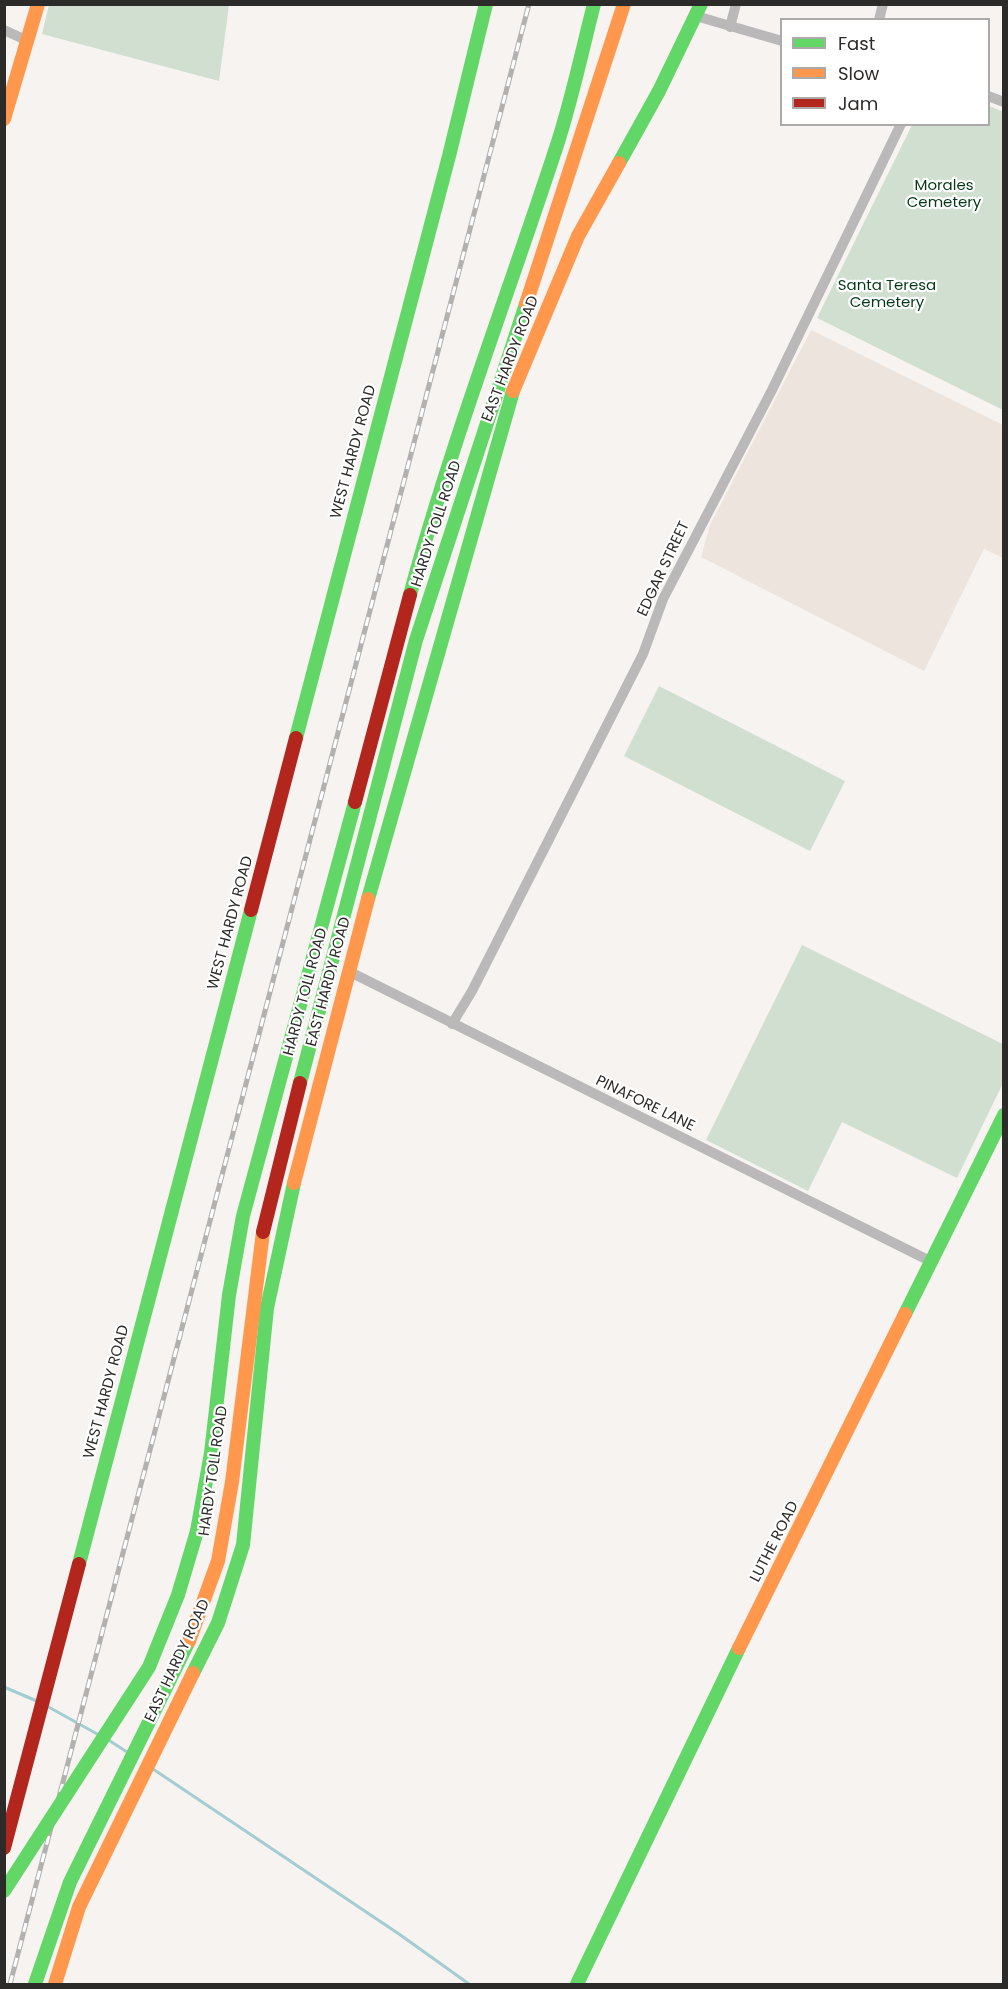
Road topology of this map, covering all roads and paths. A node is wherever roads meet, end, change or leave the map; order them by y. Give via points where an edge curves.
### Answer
1 (38, 4) edge
2 (486, 4) edge
3 (594, 4) edge
4 (624, 4) edge
5 (736, 4) edge
6 (698, 10) edge
7 (730, 27) junction
8 (4, 30) edge
9 (780, 40) edge
10 (28, 41) junction
11 (4, 119) edge
12 (899, 126) edge
13 (348, 971) junction
14 (452, 1024) junction
15 (1004, 1115) edge
16 (930, 1261) junction
17 (4, 1848) edge
18 (4, 1891) edge
19 (35, 1984) edge
20 (55, 1984) edge
21 (577, 1984) edge

1 - 10 main road
2 - 17 main road, WEST HARDY ROAD
3 - 18 main road, HARDY TOLL ROAD, bridge via 558,143 424,544 243,1216 227,1305 209,1470 197,1532 178,1595 149,1667
4 - 19 main road, HARDY TOLL ROAD via 416,640 265,1217 232,1482 218,1561 197,1624 70,1882
5 - 7 street
6 - 7 street
6 - 13 main road, EAST HARDY ROAD via 659,91 578,236 513,391
7 - 9 street
8 - 10 street
10 - 11 main road
12 - 14 street, EDGAR STREET via 772,390 663,599 643,654
13 - 14 street, PINAFORE LANE
13 - 20 main road, EAST HARDY ROAD via 274,1262 243,1545 218,1623 80,1907
14 - 16 street, PINAFORE LANE
15 - 16 main road, LUTHE ROAD
16 - 21 main road, LUTHE ROAD

